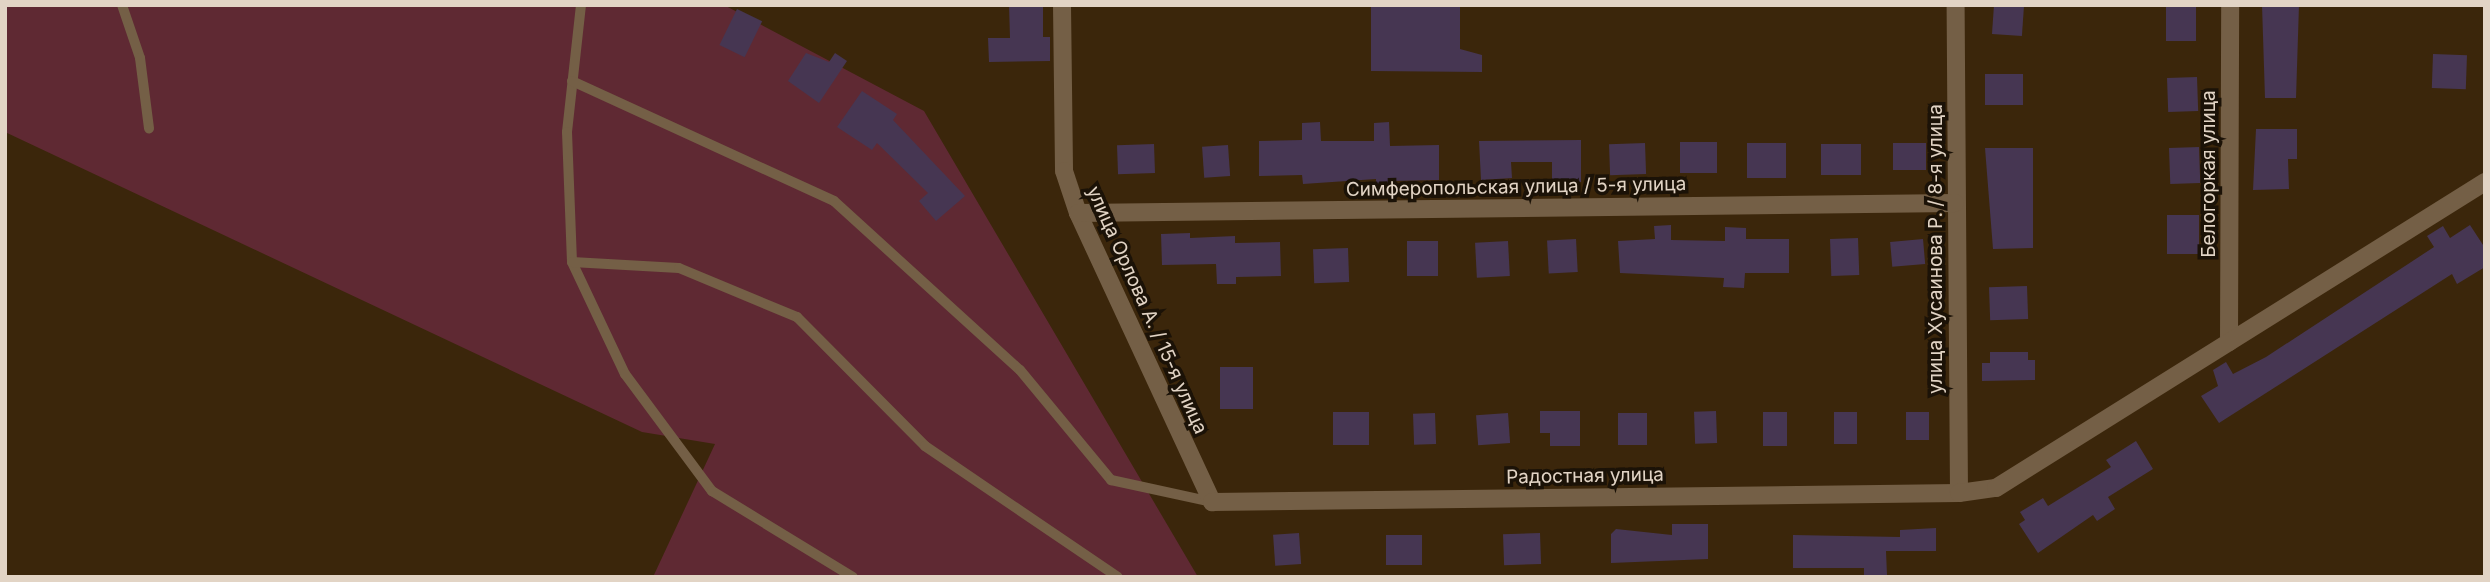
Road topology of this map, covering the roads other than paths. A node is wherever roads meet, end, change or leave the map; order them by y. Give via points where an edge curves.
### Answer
1 (122, 5) edge
2 (581, 5) edge
3 (1062, 5) edge
4 (1956, 5) edge
5 (2230, 5) edge
6 (572, 81) junction
7 (149, 128) dead end
8 (2485, 182) edge
9 (1955, 203) junction
10 (1078, 214) junction
11 (572, 262) junction
12 (2229, 342) junction
13 (1959, 493) junction
14 (1212, 502) junction
15 (853, 577) edge
16 (1118, 577) edge

1 - 7 lane via 140,58
2 - 6 lane
3 - 10 street, улица Орлова А. / 15-я улица via 1064,171
4 - 9 street, улица Хусаинова Р. / 8-я улица
5 - 12 street, Белогоркая улица
6 - 11 lane via 567,132
6 - 14 lane via 834,201 1020,370 1111,480
8 - 12 street, Радостная улица
9 - 10 street, Симферопольская улица / 5-я улица
9 - 13 street, улица Хусаинова Р. / 8-я улица
10 - 14 street, улица Орлова А. / 15-я улица
11 - 15 lane via 625,374 712,491
11 - 16 lane via 679,268 797,317 925,446
12 - 13 street, Радостная улица via 1996,488
13 - 14 street, Радостная улица

